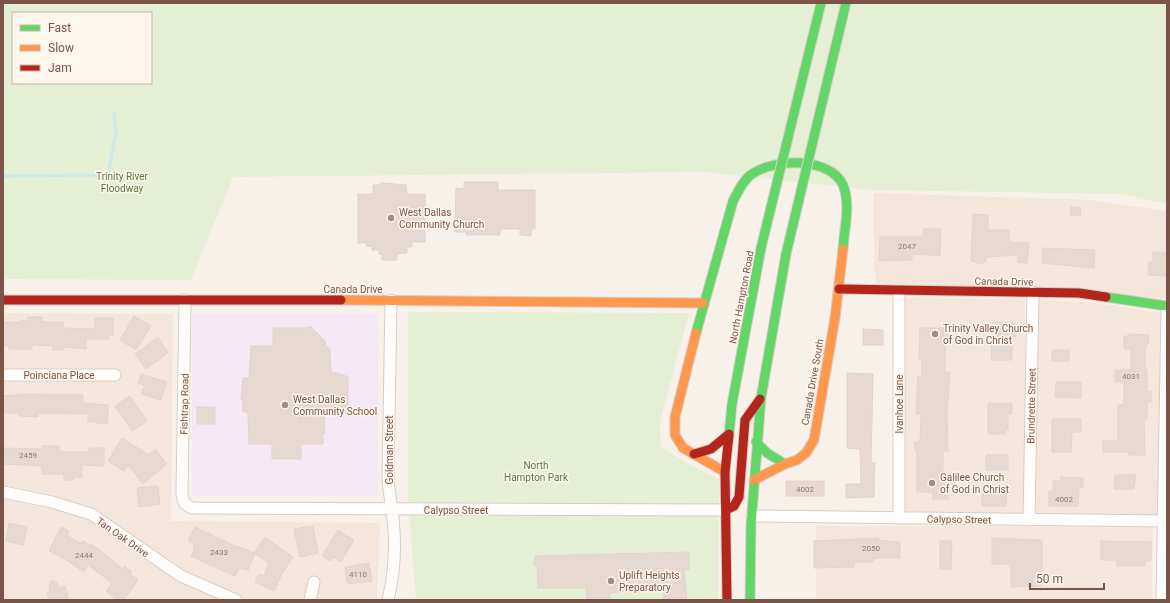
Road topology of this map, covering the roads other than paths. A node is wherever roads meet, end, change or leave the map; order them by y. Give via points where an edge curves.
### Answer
1 (821, 3) edge
2 (846, 3) edge
3 (839, 289) junction
4 (899, 291) junction
5 (1033, 292) junction
6 (3, 300) edge
7 (185, 300) junction
8 (391, 300) junction
9 (704, 303) junction
10 (1167, 306) edge
11 (3, 375) edge
12 (115, 375) dead end
13 (761, 398) junction
14 (729, 434) junction
15 (756, 442) junction
16 (694, 454) junction
17 (785, 464) junction
18 (725, 472) junction
19 (754, 480) junction
20 (3, 492) edge
21 (187, 506) joint
22 (392, 510) junction
23 (726, 510) junction
24 (752, 516) junction
25 (899, 518) junction
26 (1029, 520) junction
27 (1165, 521) edge
28 (314, 582) dead end
29 (236, 600) edge
30 (310, 600) edge
31 (388, 600) edge
32 (727, 600) edge
33 (750, 600) edge
34 (1162, 600) edge

1 - 14 street, North Hampton Road, bridge via 761,248 732,404
2 - 13 street, bridge via 786,254
3 - 4 street, Canada Drive
3 - 9 street, Canada Drive South via 846,208 845,192 839,178 819,165 782,164 752,174 739,188 732,204
3 - 17 street, Canada Drive South via 814,440 806,453 797,460
4 - 5 street, Canada Drive
4 - 25 street, Ivanhoe Lane
5 - 10 street, Canada Drive via 1079,293
5 - 26 street, Brundrette Street
6 - 7 street, Canada Drive
7 - 8 street, Canada Drive
7 - 21 street, Fishtrap Road via 182,493
8 - 9 street, Canada Drive
8 - 22 street, Goldman Street via 388,479
9 - 16 street via 675,417 675,435 683,448
10 - 27 street
11 - 12 street, Poinciana Place
13 - 15 street
13 - 23 street via 745,420 739,497 734,506
14 - 16 street via 711,448
14 - 18 street, North Hampton Road
15 - 17 street via 767,453
15 - 19 street
16 - 18 street
17 - 19 street, Canada Drive South
18 - 23 street, North Hampton Road
19 - 24 street
20 - 29 street, Tan Oak Drive via 52,502 91,514 181,576
21 - 22 street, Calypso Street via 205,509
22 - 23 street, Calypso Street
22 - 31 street, Goldman Street via 393,566
23 - 32 street, North Hampton Road
24 - 25 street, Calypso Street
24 - 33 street
25 - 26 street, Calypso Street
26 - 27 street, Calypso Street
27 - 34 street
28 - 30 street

